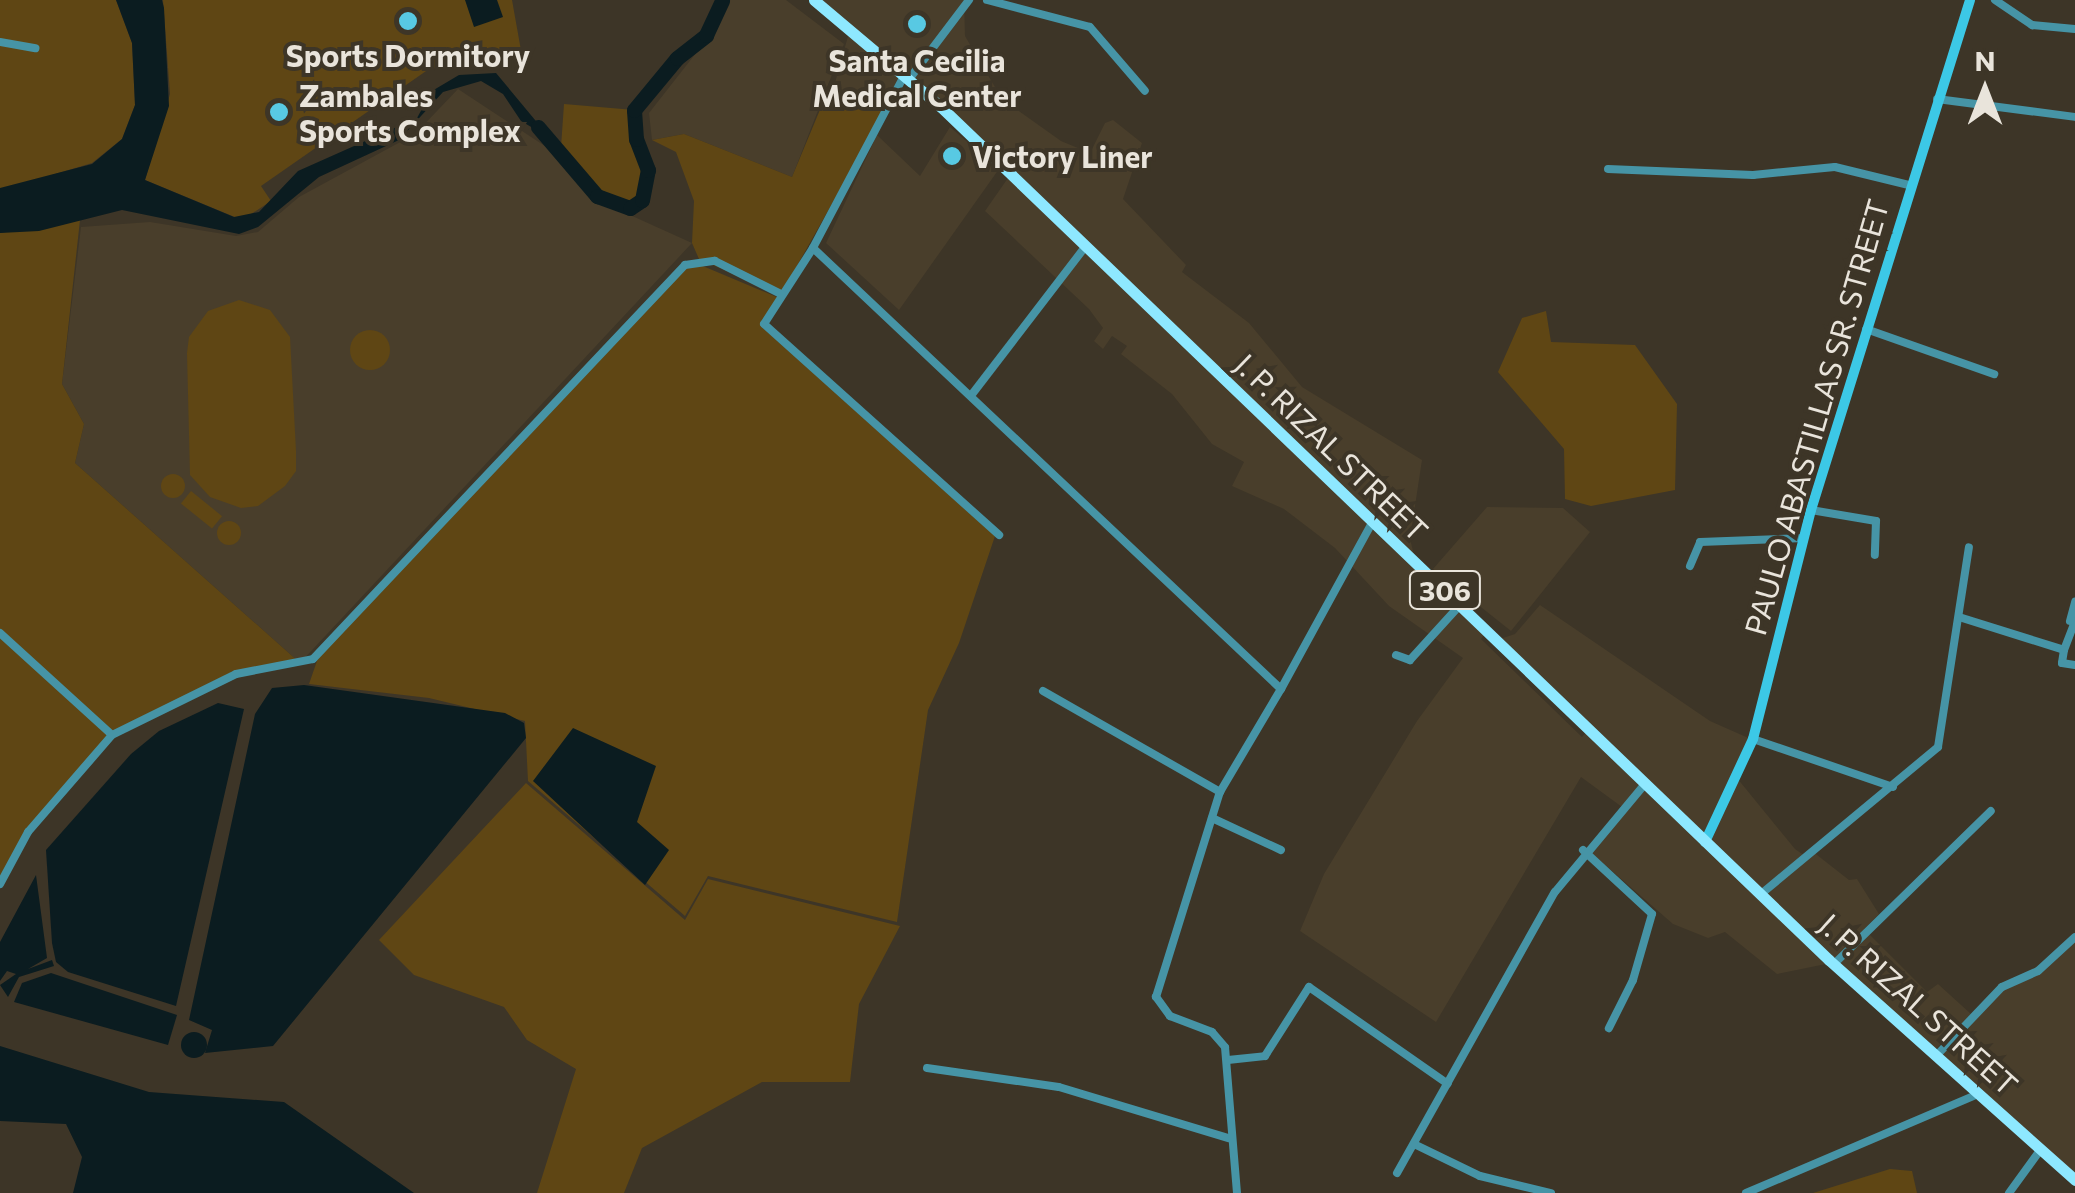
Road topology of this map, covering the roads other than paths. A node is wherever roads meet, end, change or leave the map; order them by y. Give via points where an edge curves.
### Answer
1 (814, 0) edge
2 (969, 0) edge
3 (987, 0) edge
4 (1995, 0) edge
5 (1968, 1) edge
6 (2075, 30) edge
7 (0, 42) edge
8 (34, 48) dead end
9 (907, 76) junction
10 (1145, 91) dead end
11 (1937, 99) junction
12 (2075, 116) edge
13 (1608, 169) dead end
14 (1909, 185) junction
15 (1086, 245) junction
16 (813, 248) junction
17 (781, 294) junction
18 (1866, 329) junction
19 (1994, 374) dead end
20 (973, 393) junction
21 (1811, 510) junction
22 (1372, 521) junction
23 (999, 535) dead end
24 (1804, 538) junction
25 (1969, 547) dead end
26 (1876, 555) dead end
27 (1690, 566) dead end
28 (2075, 602) edge
29 (1460, 604) junction
30 (1959, 617) junction
31 (2073, 621) edge
32 (0, 632) edge
33 (2064, 650) junction
34 (1396, 655) dead end
35 (2075, 665) edge
36 (1281, 689) junction
37 (1043, 691) dead end
38 (112, 735) junction
39 (1754, 739) junction
40 (1645, 784) junction
41 (1893, 787) junction
42 (1220, 792) junction
43 (1991, 811) dead end
44 (1212, 818) junction
45 (1705, 842) junction
46 (1281, 850) dead end
47 (1584, 850) junction
48 (0, 884) edge
49 (1761, 894) junction
50 (2075, 937) edge
51 (1834, 964) junction
52 (1608, 1028) dead end
53 (1936, 1056) junction
54 (1228, 1060) junction
55 (927, 1068) dead end
56 (1448, 1084) junction
57 (1980, 1093) junction
58 (1228, 1138) junction
59 (1414, 1144) junction
60 (2041, 1149) junction
61 (1397, 1173) dead end
62 (2075, 1180) edge
63 (1237, 1193) edge
64 (1551, 1193) edge
65 (1746, 1193) edge
66 (2008, 1193) edge

1 - 9 main road, J. P. RIZAL STREET / 306
2 - 9 street
3 - 10 street via 1090,26
4 - 6 street via 2032,25
5 - 11 main road, PAULO ABASTILLAS SR. STREET
7 - 8 street
9 - 15 main road, J. P. RIZAL STREET / 306
9 - 16 street
11 - 12 street
11 - 14 main road, PAULO ABASTILLAS SR. STREET
13 - 14 street via 1754,176 1835,167
14 - 18 main road, PAULO ABASTILLAS SR. STREET
15 - 20 street
15 - 22 main road, J. P. RIZAL STREET / 306
16 - 17 street
16 - 20 street
17 - 23 street via 764,324
17 - 38 street via 714,261 685,265 313,658 236,674
18 - 19 street
18 - 21 main road, PAULO ABASTILLAS SR. STREET
20 - 36 street
21 - 24 main road, PAULO ABASTILLAS SR. STREET
21 - 26 street via 1876,521
22 - 29 main road, J. P. RIZAL STREET / 306
22 - 36 street
24 - 27 street via 1700,542
24 - 39 main road, PAULO ABASTILLAS SR. STREET
25 - 30 street
28 - 31 street
29 - 34 street via 1410,660
29 - 40 main road, J. P. RIZAL STREET / 306
30 - 33 street
30 - 41 street via 1938,746
31 - 33 street
32 - 38 street
33 - 35 street via 2062,664
36 - 42 street
37 - 42 street
38 - 48 street via 28,832
39 - 41 street
39 - 45 main road, PAULO ABASTILLAS SR. STREET
40 - 45 main road, J. P. RIZAL STREET / 306
40 - 47 street
41 - 49 street
42 - 44 street
43 - 51 street
44 - 46 street
44 - 54 street via 1156,997 1170,1016 1212,1032
45 - 49 main road, J. P. RIZAL STREET / 306
47 - 52 street via 1652,914 1633,980
47 - 56 street
49 - 51 main road, J. P. RIZAL STREET / 306
50 - 53 street via 2038,971 2002,987
51 - 53 main road, J. P. RIZAL STREET / 306
53 - 57 main road, J. P. RIZAL STREET / 306
54 - 56 street via 1266,1056 1310,987
54 - 58 street
55 - 58 street via 1060,1087
56 - 59 street
57 - 60 main road, J. P. RIZAL STREET / 306
57 - 65 street
58 - 63 street
59 - 61 street
59 - 64 street via 1480,1176
60 - 62 main road, J. P. RIZAL STREET / 306
60 - 66 street

